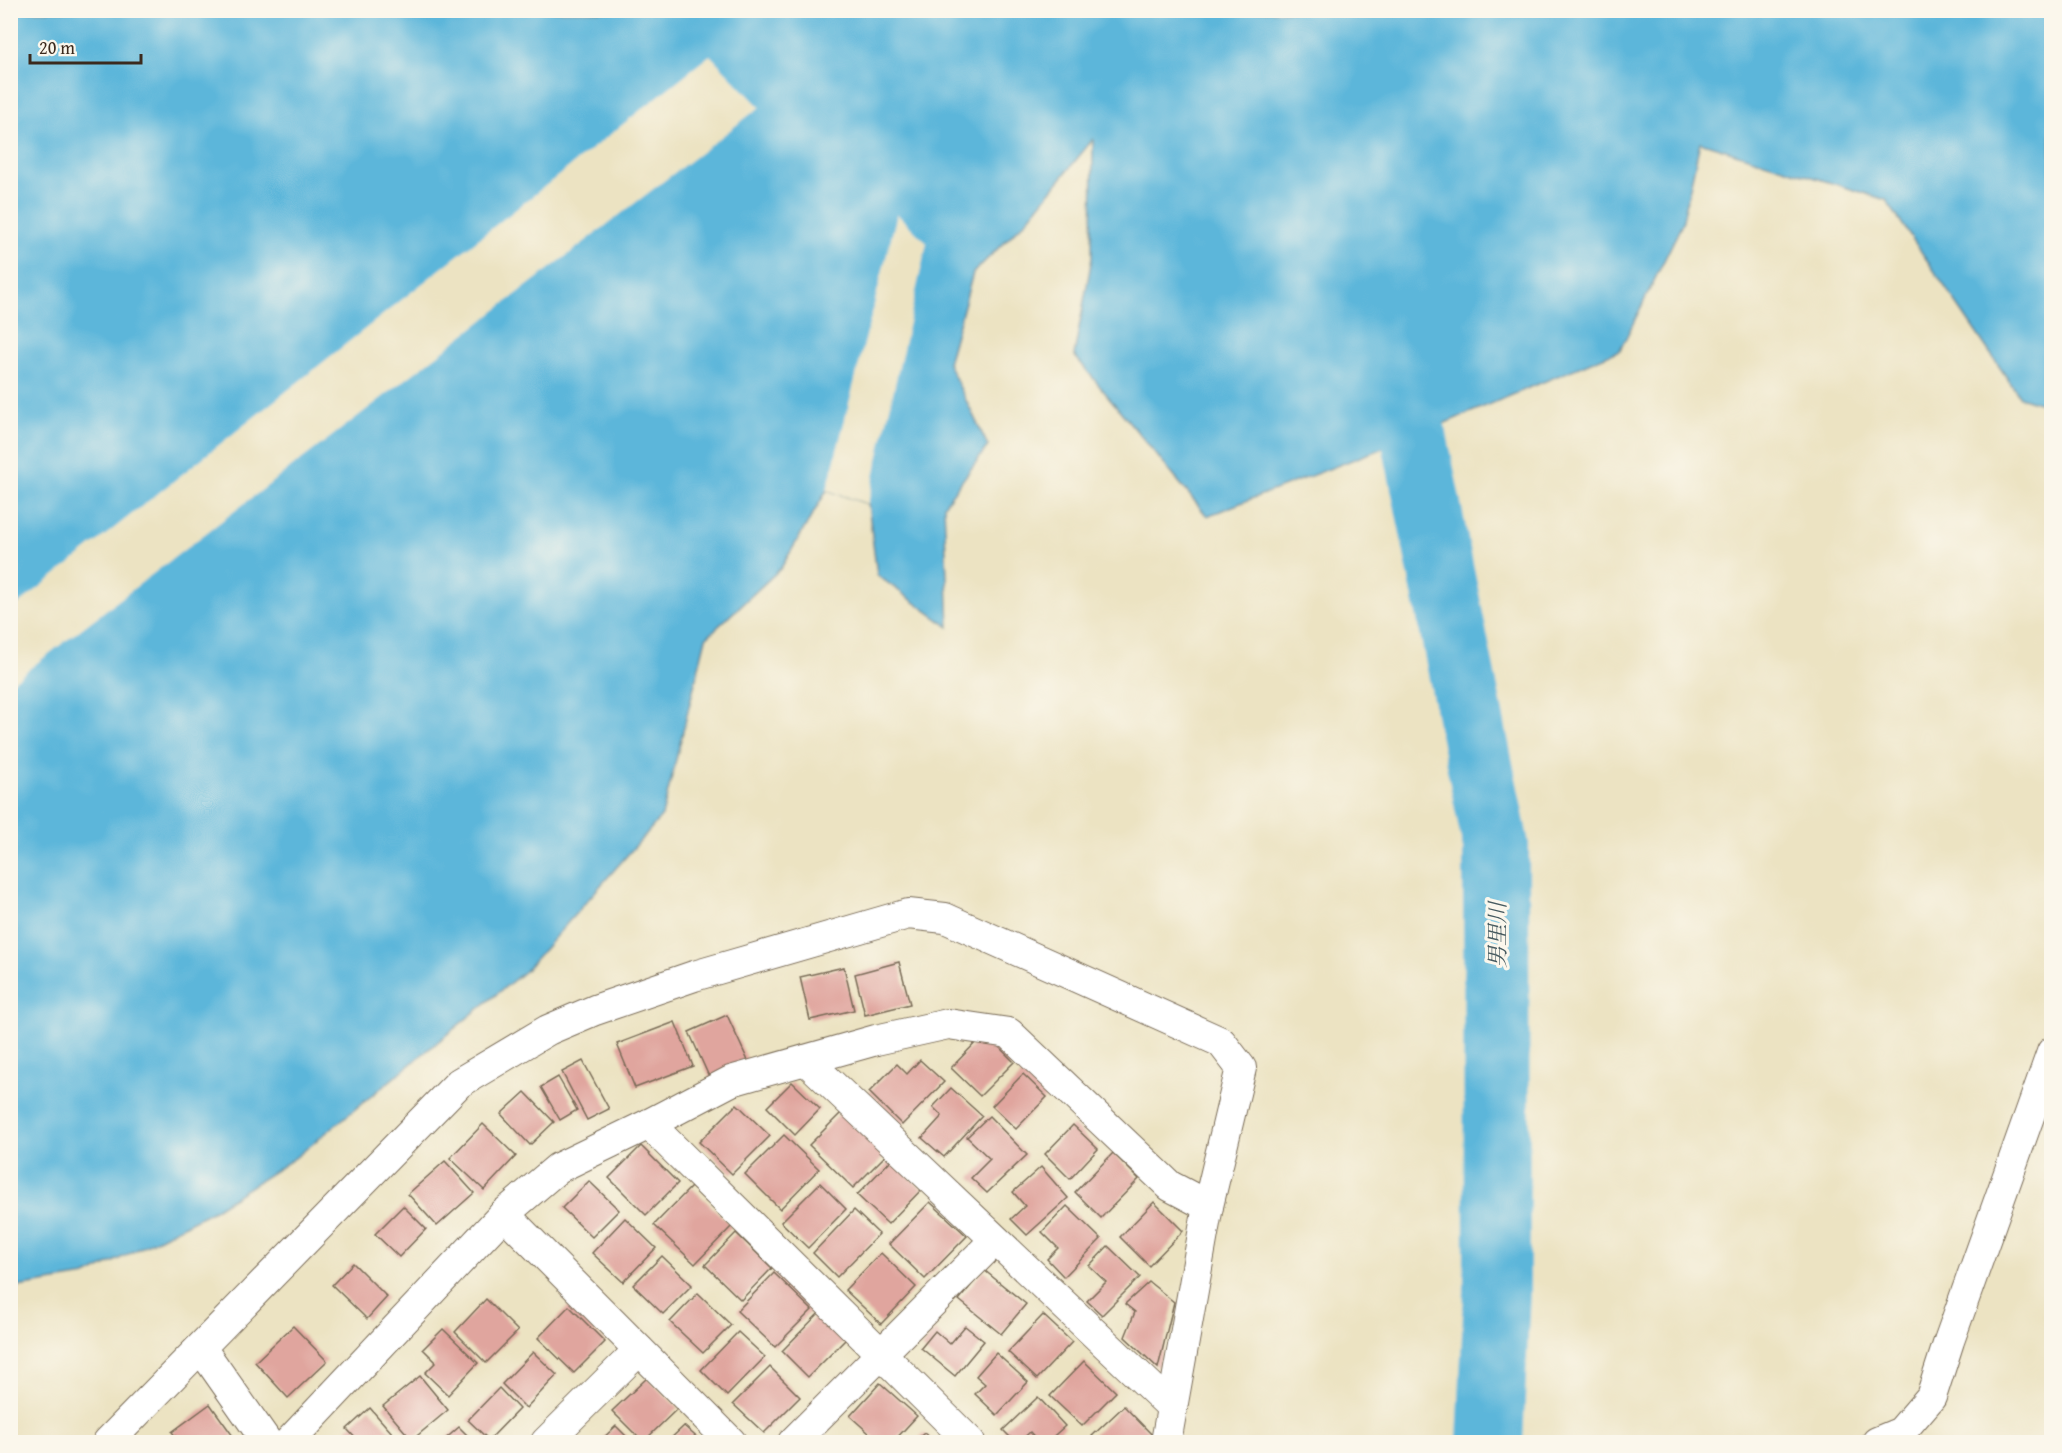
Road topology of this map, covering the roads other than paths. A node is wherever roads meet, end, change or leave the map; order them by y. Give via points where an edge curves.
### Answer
1 (2052, 1052) edge
2 (806, 1060) junction
3 (649, 1124) junction
4 (1209, 1206) junction
5 (504, 1214) junction
6 (995, 1240) junction
7 (201, 1348) junction
8 (639, 1350) junction
9 (880, 1354) junction
10 (1172, 1407) junction
11 (108, 1443) edge
12 (267, 1443) edge
13 (289, 1443) edge
14 (546, 1443) edge
15 (731, 1443) edge
16 (793, 1443) edge
17 (970, 1443) edge
18 (1166, 1443) edge
19 (1877, 1443) edge

1 - 19 street via 1931,1397 1901,1432
2 - 3 street via 731,1081
2 - 4 street via 948,1024 1009,1032 1170,1186
2 - 6 street
3 - 5 street via 558,1168
3 - 9 street
4 - 7 street via 1241,1068 1221,1042 945,918 908,914 694,976 595,1010 548,1030 459,1083
4 - 10 street
5 - 8 street
5 - 13 street
6 - 9 street
6 - 10 street
7 - 11 street
7 - 12 street
8 - 14 street
8 - 15 street
9 - 16 street
9 - 17 street
10 - 18 street

